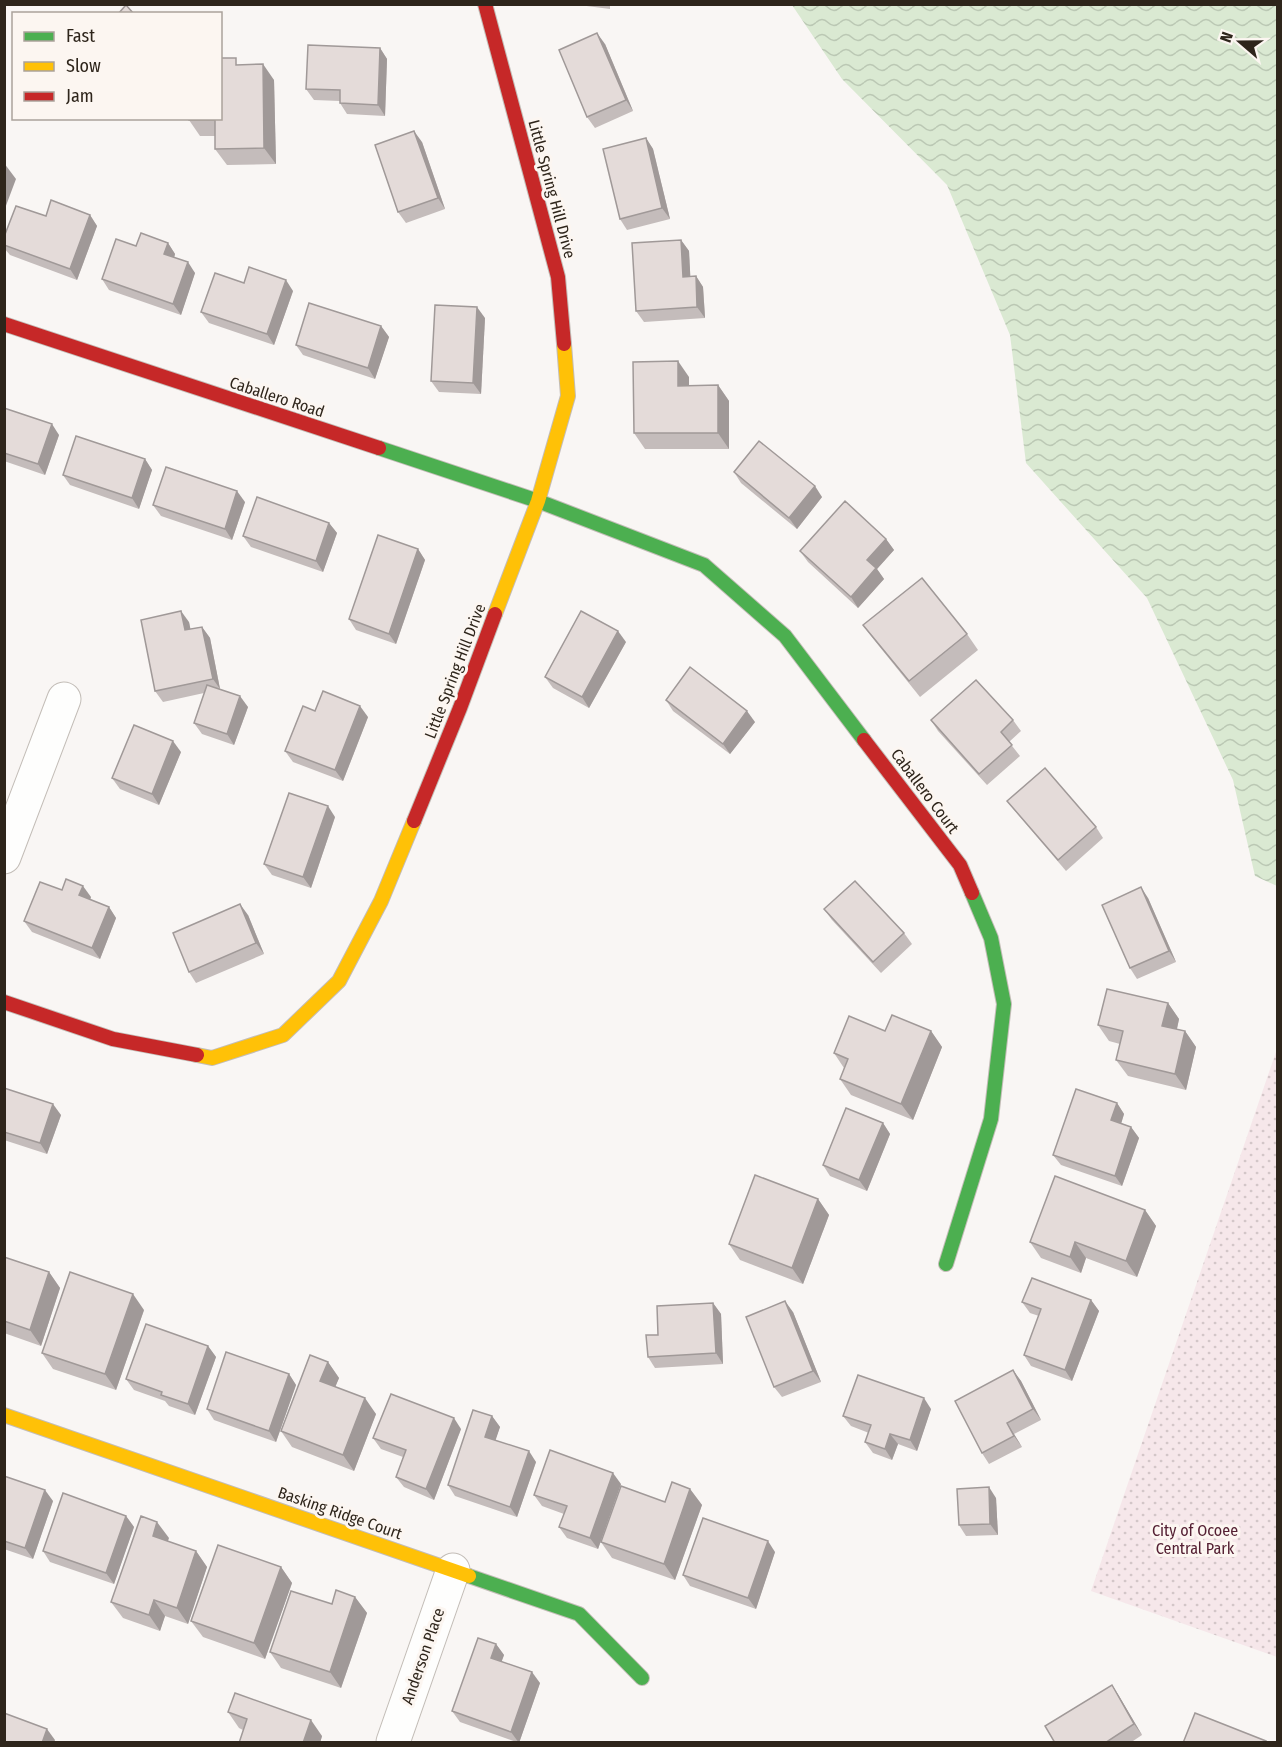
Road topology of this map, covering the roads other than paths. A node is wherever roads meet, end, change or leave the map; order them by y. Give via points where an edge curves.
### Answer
1 (485, 4) edge
2 (4, 324) edge
3 (538, 501) junction
4 (64, 699) dead end
5 (4, 857) edge
6 (4, 1002) edge
7 (946, 1264) dead end
8 (4, 1415) edge
9 (453, 1570) junction
10 (642, 1678) dead end
11 (393, 1743) edge

1 - 3 street, Little Spring Hill Drive via 558,277 568,396
2 - 3 street, Caballero Road
3 - 6 street, Little Spring Hill Drive via 460,708 381,901 339,981 283,1035 212,1059 113,1039
3 - 7 street, Caballero Court via 704,565 785,636 960,865 991,938 1004,1004 991,1119
4 - 5 street
8 - 9 street, Basking Ridge Court
9 - 10 street, Basking Ridge Court via 579,1614
9 - 11 street, Anderson Place

